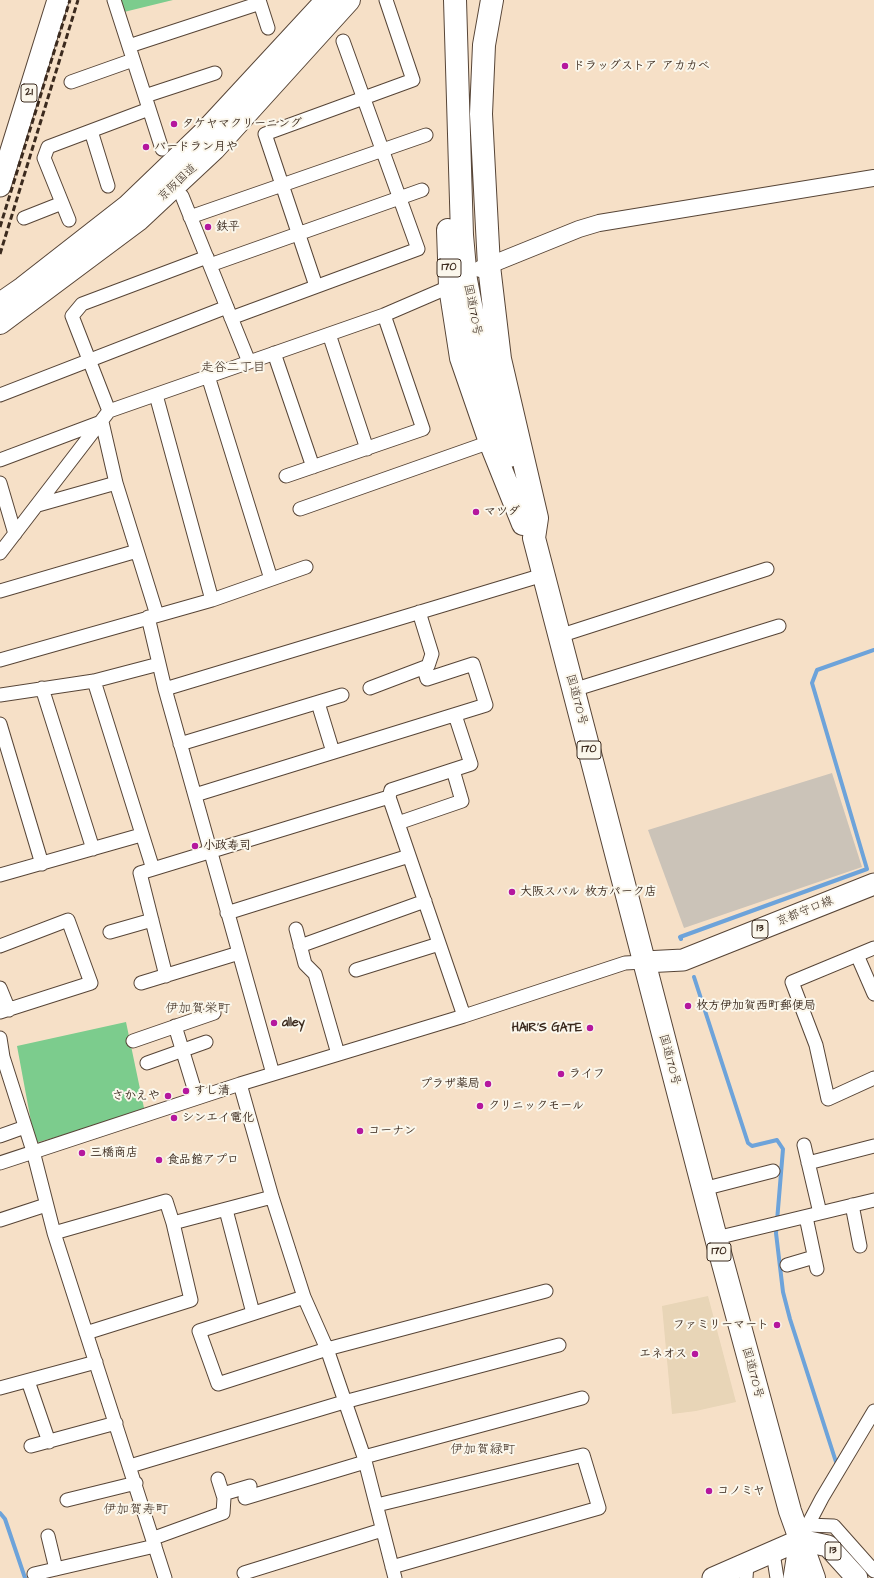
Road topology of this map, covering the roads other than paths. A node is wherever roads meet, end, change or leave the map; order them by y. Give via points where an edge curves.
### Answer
1 (58, 0) edge
2 (114, 0) edge
3 (327, 0) edge
4 (349, 0) edge
5 (386, 0) edge
6 (440, 0) edge
7 (455, 0) edge
8 (481, 0) edge
9 (492, 0) edge
10 (259, 1) edge
11 (268, 28) dead end
12 (343, 41) dead end
13 (129, 46) junction
14 (133, 60) junction
15 (215, 73) dead end
16 (71, 82) dead end
17 (145, 96) junction
18 (364, 98) junction
19 (149, 109) junction
20 (91, 131) junction
21 (426, 135) dead end
22 (162, 149) dead end
23 (383, 150) junction
24 (874, 178) edge
25 (281, 185) junction
26 (0, 186) edge
27 (108, 186) dead end
28 (422, 190) dead end
29 (182, 196) dead end
30 (400, 198) junction
31 (62, 203) junction
32 (190, 217) junction
33 (24, 218) dead end
34 (69, 220) dead end
35 (298, 234) junction
36 (208, 261) junction
37 (471, 276) junction
38 (316, 286) junction
39 (24, 297) junction
40 (0, 304) edge
41 (229, 313) junction
42 (384, 315) junction
43 (0, 323) edge
44 (329, 334) junction
45 (274, 353) junction
46 (89, 360) junction
47 (249, 362) junction
48 (208, 376) junction
49 (0, 395) edge
50 (156, 395) junction
51 (105, 417) junction
52 (494, 434) junction
53 (367, 449) junction
54 (0, 460) edge
55 (313, 467) junction
56 (286, 476) dead end
57 (116, 482) junction
58 (0, 483) edge
59 (38, 505) junction
60 (300, 509) dead end
61 (529, 531) junction
62 (15, 534) junction
63 (137, 551) junction
64 (0, 553) edge
65 (306, 567) dead end
66 (767, 569) dead end
67 (543, 574) junction
68 (271, 579) junction
69 (0, 591) edge
70 (212, 600) junction
71 (419, 612) junction
72 (153, 616) junction
73 (779, 626) dead end
74 (559, 636) junction
75 (0, 660) edge
76 (159, 664) junction
77 (424, 669) junction
78 (94, 681) junction
79 (42, 688) junction
80 (370, 688) dead end
81 (165, 689) junction
82 (573, 690) junction
83 (0, 695) edge
84 (342, 695) dead end
85 (318, 703) junction
86 (455, 715) junction
87 (0, 724) edge
88 (180, 744) junction
89 (333, 752) junction
90 (453, 770) junction
91 (194, 795) junction
92 (389, 796) junction
93 (398, 823) junction
94 (141, 835) junction
95 (93, 849) junction
96 (210, 851) junction
97 (410, 856) junction
98 (42, 864) junction
99 (153, 869) junction
100 (0, 875) edge
101 (874, 885) edge
102 (424, 901) junction
103 (227, 913) junction
104 (152, 920) junction
105 (296, 929) dead end
106 (110, 932) dead end
107 (439, 944) junction
108 (0, 946) edge
109 (300, 946) junction
110 (874, 948) edge
111 (239, 953) junction
112 (857, 955) junction
113 (634, 962) junction
114 (356, 970) dead end
115 (166, 976) junction
116 (141, 984) dead end
117 (0, 988) edge
118 (874, 994) edge
119 (4, 1011) edge
120 (214, 1013) dead end
121 (464, 1016) junction
122 (175, 1026) junction
123 (0, 1038) edge
124 (133, 1041) dead end
125 (206, 1042) dead end
126 (182, 1050) junction
127 (338, 1054) junction
128 (147, 1062) dead end
129 (272, 1074) junction
130 (874, 1078) edge
131 (240, 1084) junction
132 (197, 1098) junction
133 (25, 1127) junction
134 (0, 1136) edge
135 (804, 1145) dead end
136 (874, 1146) edge
137 (33, 1151) junction
138 (0, 1162) edge
139 (808, 1163) junction
140 (773, 1171) dead end
141 (702, 1189) junction
142 (272, 1197) junction
143 (874, 1200) edge
144 (46, 1205) junction
145 (852, 1206) junction
146 (226, 1210) junction
147 (820, 1213) junction
148 (806, 1217) junction
149 (0, 1220) edge
150 (174, 1223) junction
151 (54, 1233) junction
152 (716, 1238) junction
153 (860, 1246) dead end
154 (787, 1265) dead end
155 (546, 1290) dead end
156 (304, 1297) junction
157 (254, 1313) junction
158 (86, 1333) junction
159 (559, 1345) dead end
160 (327, 1349) junction
161 (96, 1362) junction
162 (28, 1380) junction
163 (0, 1388) edge
164 (582, 1398) dead end
165 (344, 1402) junction
166 (874, 1411) edge
167 (116, 1423) junction
168 (49, 1442) junction
169 (31, 1446) dead end
170 (364, 1460) junction
171 (130, 1466) junction
172 (218, 1479) dead end
173 (136, 1483) junction
174 (223, 1494) junction
175 (67, 1500) dead end
176 (377, 1505) junction
177 (382, 1530) junction
178 (803, 1532) junction
179 (48, 1536) dead end
180 (154, 1542) junction
181 (773, 1553) junction
182 (56, 1569) junction
183 (746, 1571) edge
184 (874, 1571) edge
185 (244, 1573) dead end
186 (394, 1573) edge
187 (34, 1574) dead end
188 (165, 1578) edge
189 (713, 1578) edge
190 (777, 1578) edge
191 (794, 1578) edge
192 (814, 1578) edge
193 (857, 1578) edge

1 - 26 main road, 21
2 - 13 street
3 - 39 highway, 京阪国道 via 205,132 128,206
4 - 39 highway, 京阪国道 via 214,149 138,220
5 - 18 street via 413,80
6 - 37 highway, 170
7 - 37 highway, 国道170号 / 170 via 462,235
8 - 37 highway, 170 via 474,37 470,113
9 - 37 highway, 国道170号 / 170 via 484,44
10 - 11 street
10 - 13 street
12 - 18 street
13 - 14 street
14 - 16 street
14 - 17 street
15 - 17 street
17 - 19 street
18 - 23 street
18 - 25 street via 265,134
19 - 20 street
19 - 22 street
20 - 27 street
20 - 31 street via 48,147 44,158
21 - 23 street
23 - 25 street
23 - 30 street
24 - 37 street via 604,222 579,229
25 - 32 street
25 - 35 street
28 - 30 street
29 - 32 street
30 - 35 street
30 - 38 street via 418,248
31 - 33 street
31 - 34 street
32 - 36 street
35 - 36 street
35 - 38 street
36 - 41 street
36 - 46 street via 82,304 72,316
37 - 42 street
37 - 52 highway, 国道170号 / 170
37 - 61 highway, 国道170号 via 500,359 537,518
38 - 41 street
39 - 40 highway, 京阪国道
39 - 43 highway, 京阪国道
41 - 46 street
41 - 47 street
42 - 44 street
42 - 53 street via 423,429
44 - 45 street
44 - 53 street
45 - 47 street
45 - 55 street
46 - 49 street
46 - 51 street
47 - 48 street
48 - 50 street
48 - 68 street
50 - 51 street
50 - 70 street
51 - 54 street
51 - 57 street
51 - 59 street
52 - 60 street
52 - 61 highway, 170
53 - 55 street
55 - 56 street
57 - 59 street
57 - 63 street
58 - 62 street
59 - 62 street
61 - 67 highway, 国道170号 / 170
62 - 64 street
63 - 69 street
63 - 72 street
65 - 68 street
66 - 74 street
67 - 71 street
67 - 74 highway, 国道170号 / 170
68 - 70 street
70 - 72 street
71 - 77 street via 432,654 428,666
71 - 81 street
72 - 75 street
72 - 76 street
73 - 82 street
74 - 82 highway, 国道170号 / 170
76 - 78 street
76 - 81 street
77 - 80 street
77 - 86 street via 427,679 473,664 486,705
78 - 79 street
78 - 94 street
79 - 83 street
79 - 95 street
81 - 88 street
82 - 113 highway, 国道170号 / 170
84 - 85 street
85 - 88 street
85 - 89 street
86 - 89 street
86 - 90 street via 471,764
87 - 98 street
88 - 91 street
89 - 91 street
90 - 92 street via 391,790
90 - 93 street via 462,801
91 - 96 street
92 - 93 street
92 - 96 street
93 - 97 street
94 - 95 street
94 - 99 street
95 - 98 street
96 - 99 street
96 - 103 street
97 - 102 street
97 - 103 street
98 - 100 street
99 - 104 street via 140,872
101 - 113 main road, 京都守口線 / 13 via 683,960
102 - 107 street
102 - 109 street
103 - 111 street
104 - 106 street
104 - 115 street
105 - 109 street
107 - 114 street
107 - 121 street
108 - 119 street via 68,920 92,983
109 - 127 street via 305,964 315,974
110 - 112 street
111 - 115 street
111 - 129 street
112 - 118 street
112 - 130 street via 792,982 816,1045 828,1099
113 - 121 street
113 - 141 highway, 国道170号 / 170
115 - 116 street
117 - 119 street
120 - 122 street
121 - 127 street
122 - 124 street
122 - 126 street
123 - 133 street via 3,1057
125 - 126 street
126 - 128 street
126 - 132 street
127 - 129 street
129 - 131 street
131 - 132 street
131 - 142 street
132 - 137 street
133 - 134 street
133 - 137 street
135 - 139 street
136 - 139 street
137 - 138 street
137 - 144 street
139 - 147 street
140 - 141 street
141 - 152 highway, 国道170号 / 170
142 - 146 street
142 - 156 street
143 - 145 street
144 - 149 street
144 - 151 street
145 - 147 street
145 - 153 street
146 - 150 street
146 - 157 street
147 - 148 street
148 - 152 street
148 - 154 street via 816,1263
150 - 151 street via 166,1202
150 - 158 street via 192,1300
151 - 158 street
152 - 178 highway, 国道170号 / 170 via 790,1510
155 - 160 street
156 - 157 street
156 - 160 street
157 - 160 street via 199,1331 218,1384
158 - 161 street
159 - 165 street
160 - 165 street
161 - 162 street
161 - 167 street
162 - 163 street
162 - 168 street
164 - 170 street
165 - 170 street
165 - 171 street
166 - 178 street
167 - 168 street
167 - 171 street
168 - 169 street
170 - 174 street via 248,1492
170 - 176 street
171 - 173 street
172 - 174 street
173 - 175 street
173 - 180 street
174 - 180 street via 223,1513
176 - 177 street
176 - 186 street via 583,1455 599,1508
177 - 185 street
177 - 186 street
178 - 181 main road
178 - 184 street via 834,1526
178 - 191 main road
178 - 192 highway, 国道170号 / 170
178 - 193 main road, 13 via 828,1546
179 - 182 street
180 - 182 street
180 - 188 street
181 - 183 main road
181 - 190 street
182 - 187 street
183 - 189 main road

